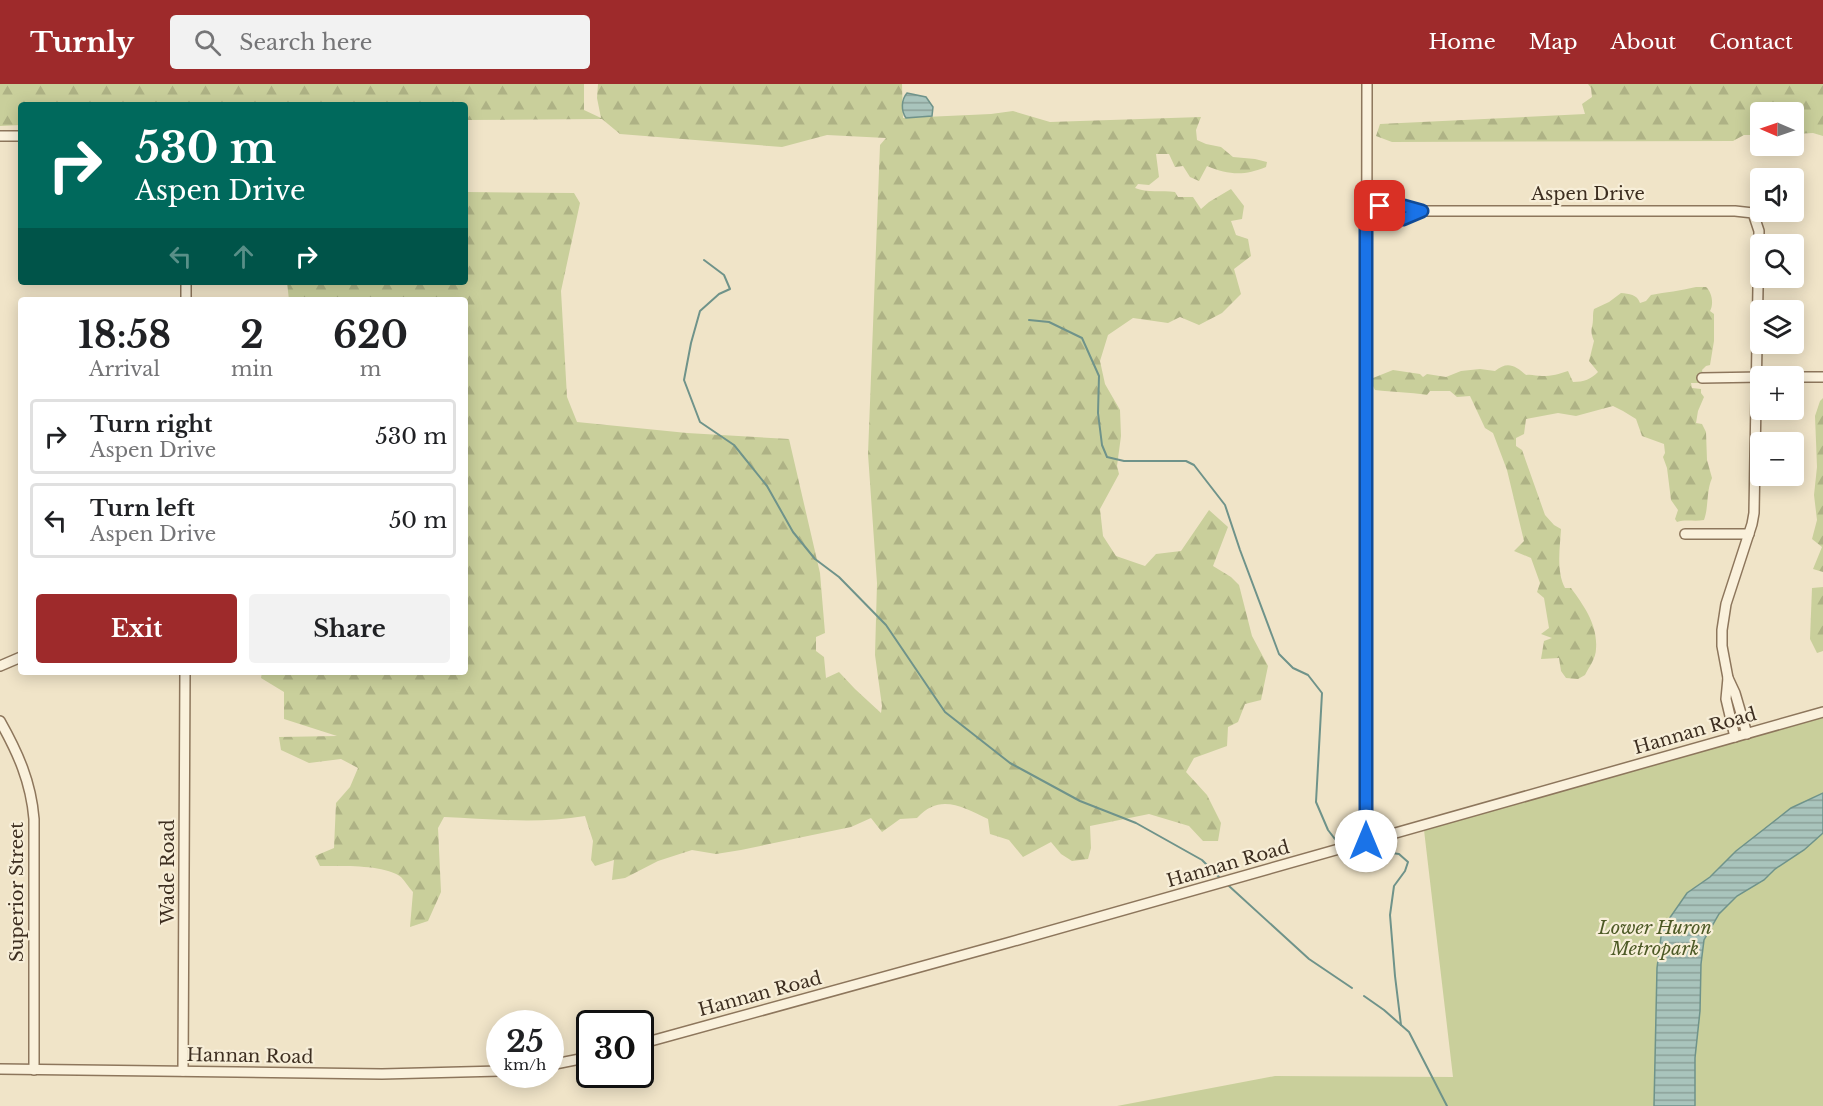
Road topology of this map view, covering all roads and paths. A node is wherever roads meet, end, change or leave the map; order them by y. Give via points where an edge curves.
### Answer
1 (1367, 84) edge
2 (0, 136) edge
3 (18, 136) edge
4 (1366, 206) junction
5 (1422, 211) junction
6 (1366, 219) junction
7 (1759, 366) edge
8 (1750, 377) edge
9 (1804, 377) edge
10 (1823, 377) edge
11 (1702, 378) dead end
12 (1757, 420) edge
13 (1685, 534) dead end
14 (1749, 534) junction
15 (18, 658) edge
16 (0, 666) edge
17 (185, 675) edge
18 (1728, 678) junction
19 (1823, 712) edge
20 (0, 721) edge
21 (1747, 734) junction
22 (1735, 738) junction
23 (1366, 841) junction
24 (654, 1040) edge
25 (0, 1070) edge
26 (34, 1070) junction
27 (183, 1071) junction
28 (486, 1071) edge

1 - 4 street
2 - 3 street
4 - 5 street, Aspen Drive via 1404,206
4 - 6 street
5 - 6 street, Aspen Drive via 1403,219
5 - 7 street, Aspen Drive via 1754,213 1759,231
6 - 23 street
8 - 11 street
9 - 10 street
12 - 14 street via 1754,513
13 - 14 street
14 - 18 street via 1723,616 1722,646
15 - 16 street
17 - 27 street, Wade Road
18 - 21 street
18 - 22 street via 1726,699
19 - 21 street, Hannan Road
20 - 26 street, Superior Street via 23,767 33,811
21 - 22 street, Hannan Road
22 - 23 street, Hannan Road
23 - 24 street, Hannan Road
25 - 26 street, Hannan Road
26 - 27 street, Hannan Road
27 - 28 street, Hannan Road

